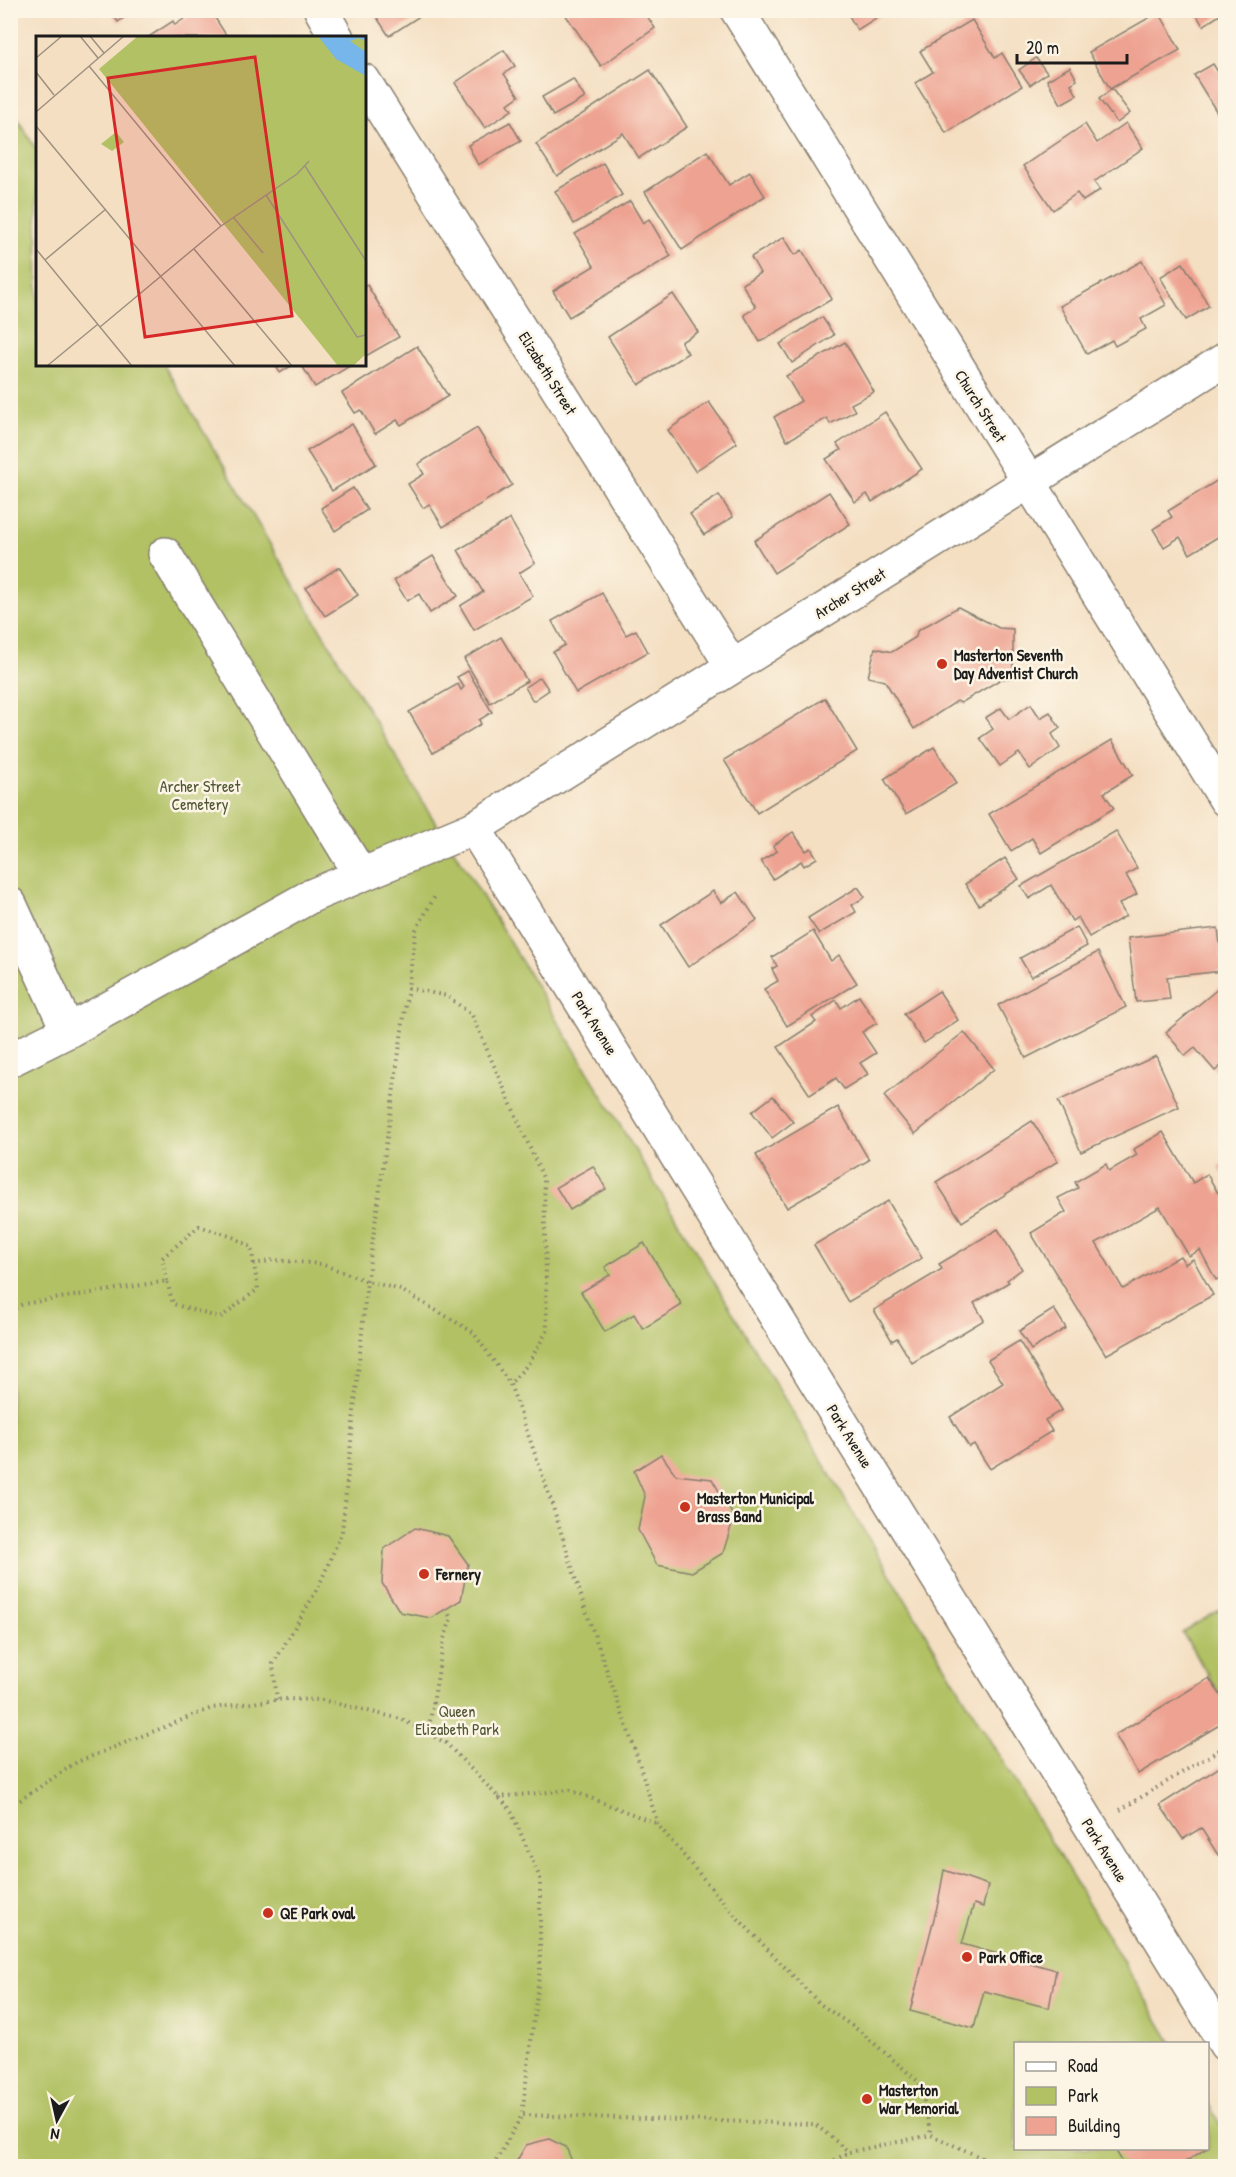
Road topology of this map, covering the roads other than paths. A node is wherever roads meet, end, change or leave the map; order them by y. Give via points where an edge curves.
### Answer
1 (321, 10) edge
2 (737, 10) edge
3 (337, 36) edge
4 (366, 84) edge
5 (1226, 359) edge
6 (1028, 482) junction
7 (165, 554) dead end
8 (732, 666) junction
9 (1226, 800) edge
10 (474, 828) junction
11 (361, 875) junction
12 (10, 904) edge
13 (68, 1031) junction
14 (10, 1060) edge
15 (1226, 2045) edge

1 - 3 street
2 - 6 street, Church Street
4 - 8 street, Elizabeth Street
5 - 6 street, Archer Street
6 - 8 street, Archer Street
6 - 9 street, Church Street
7 - 11 street
8 - 10 street, Archer Street
10 - 11 street, Archer Street
10 - 15 street, Park Avenue
11 - 13 street, Archer Street via 311,896
12 - 13 street
13 - 14 street, Archer Street

